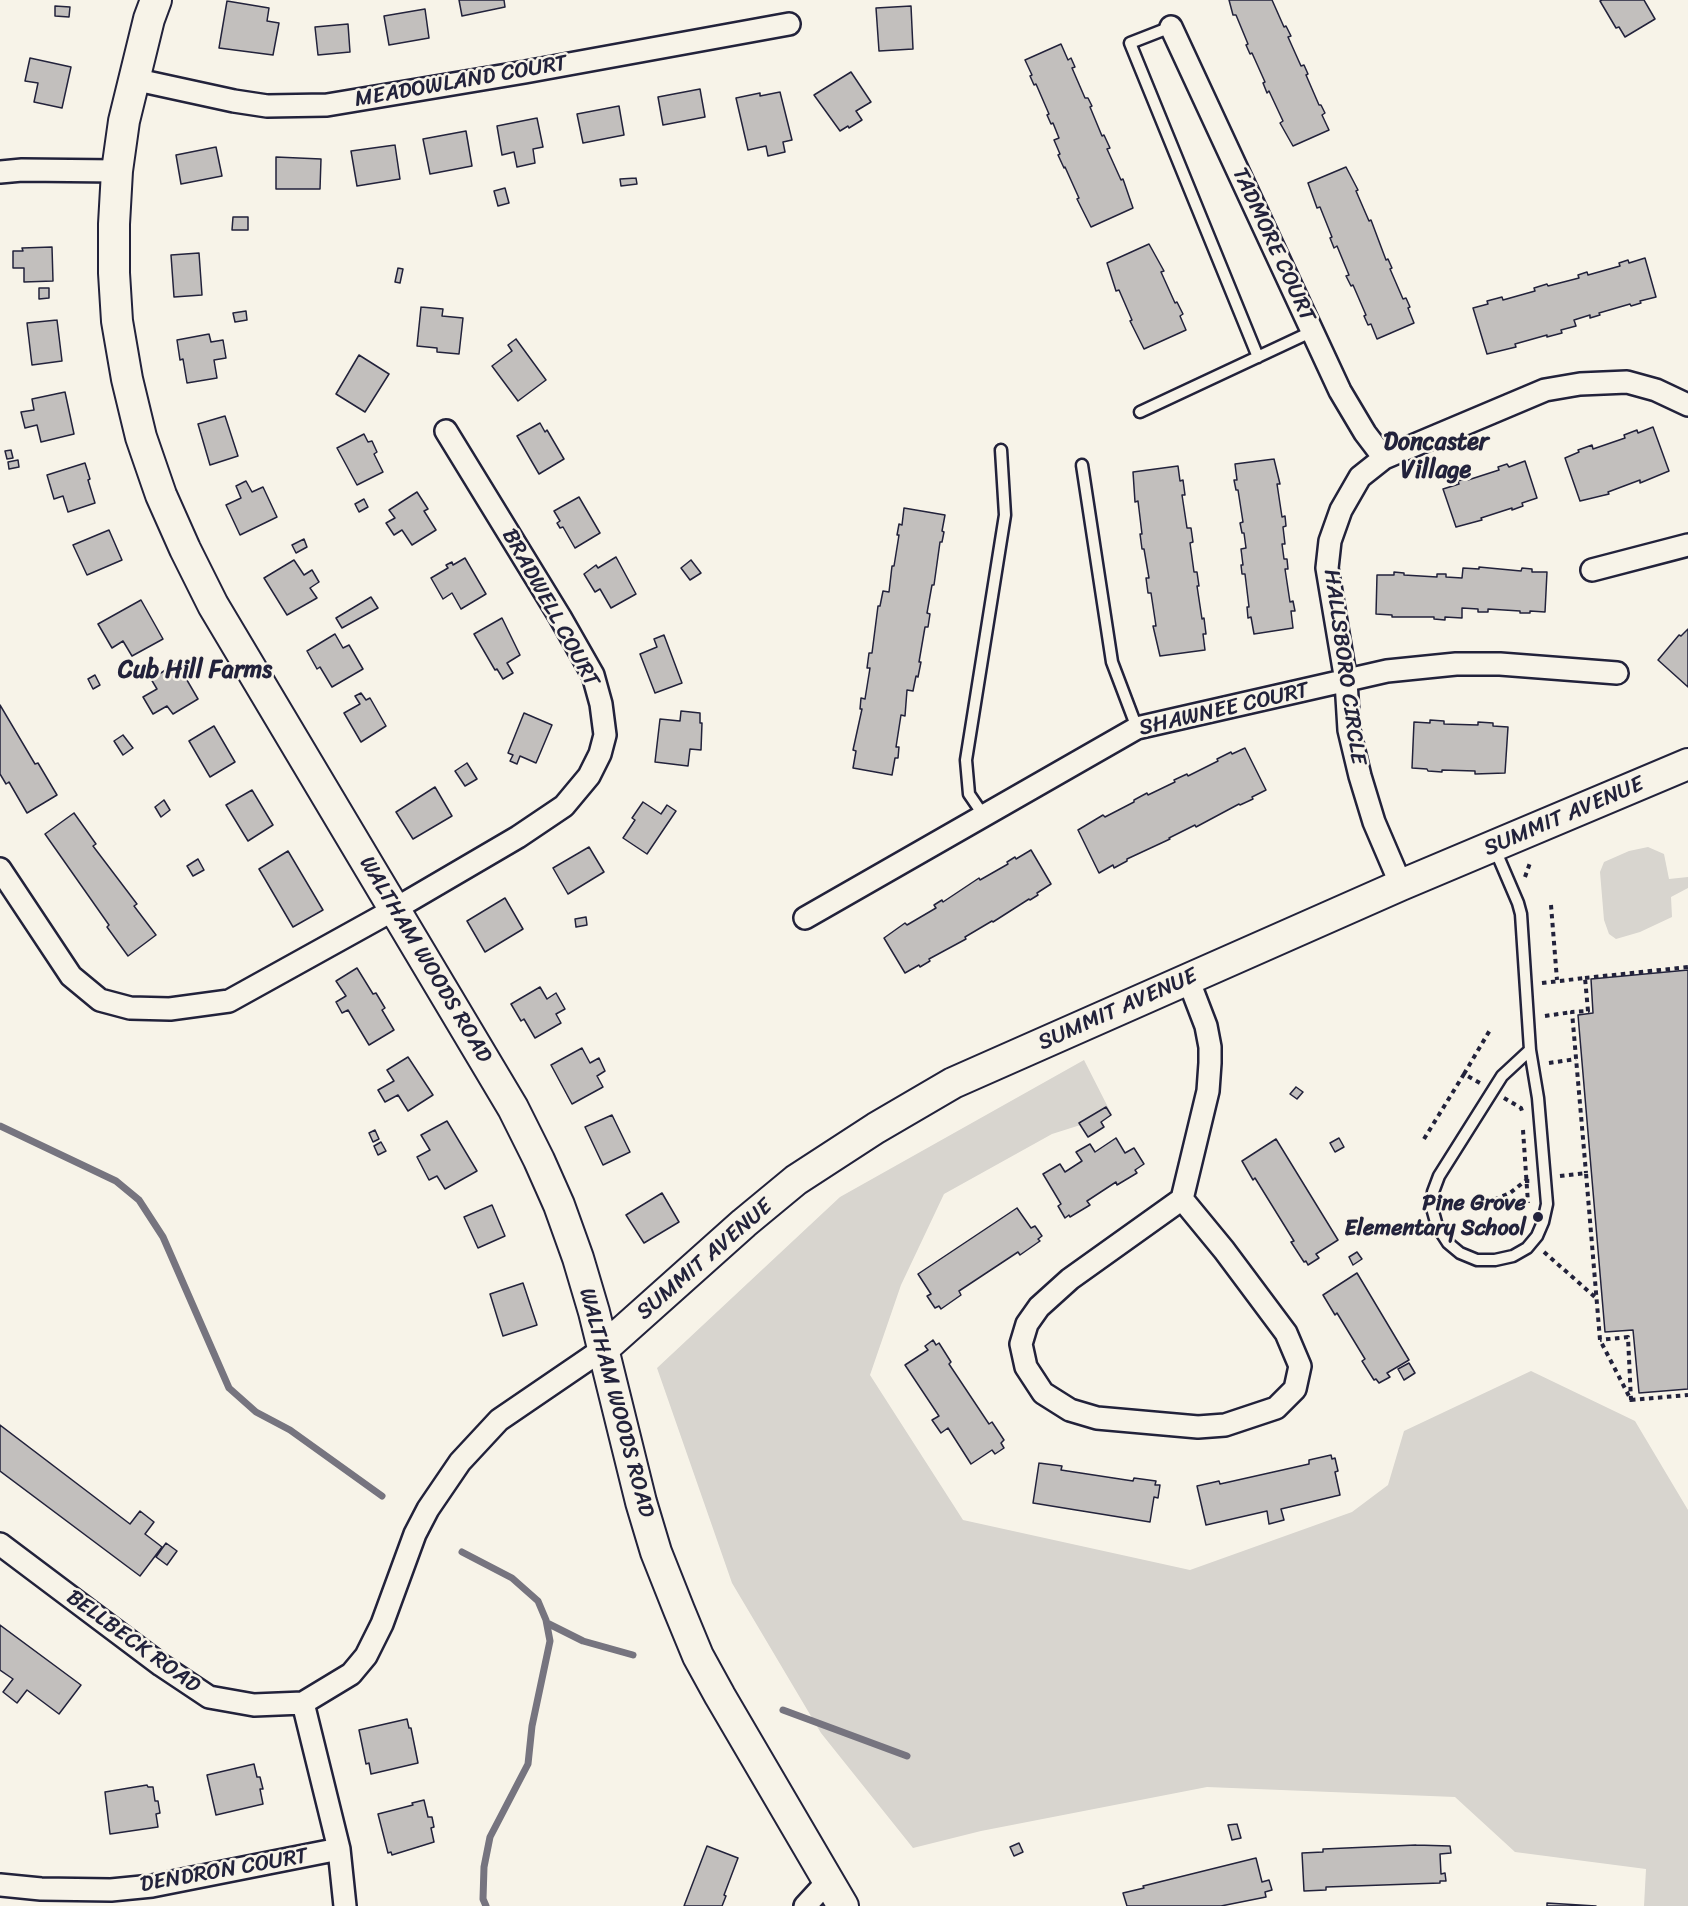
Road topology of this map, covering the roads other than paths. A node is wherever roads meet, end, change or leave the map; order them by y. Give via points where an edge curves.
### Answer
1 (156, 0) edge
2 (789, 24) dead end
3 (1171, 27) joint
4 (134, 79) junction
5 (117, 171) junction
6 (0, 172) edge
7 (1313, 331) junction
8 (1258, 357) junction
9 (1688, 405) edge
10 (1140, 412) dead end
11 (446, 431) dead end
12 (1001, 450) dead end
13 (1384, 458) junction
14 (1082, 465) dead end
15 (1688, 545) edge
16 (1592, 570) dead end
17 (1617, 674) dead end
18 (1346, 681) junction
19 (1137, 728) junction
20 (1688, 764) edge
21 (984, 816) junction
22 (1494, 847) junction
23 (0, 869) edge
24 (1401, 885) junction
25 (394, 909) junction
26 (805, 918) dead end
27 (1188, 979) junction
28 (1530, 1050) junction
29 (1182, 1199) junction
30 (603, 1349) junction
31 (0, 1544) edge
32 (303, 1703) junction
33 (339, 1849) junction
34 (0, 1885) edge
35 (836, 1894) edge
36 (345, 1906) edge
37 (805, 1906) edge

1 - 4 street, WALTHAM WOODS ROAD
2 - 4 street, MEADOWLAND COURT via 327,105 267,106
3 - 7 street, TADMORE COURT
3 - 8 lane via 1130,43
4 - 5 street, WALTHAM WOODS ROAD
5 - 6 street
5 - 25 street, WALTHAM WOODS ROAD via 117,321 141,437 161,495 213,605
7 - 8 lane
7 - 13 street, TADMORE COURT via 1340,391
8 - 10 lane
9 - 13 street, HALLSBORO CIRCLE via 1627,382 1545,390
11 - 25 street, BRADWELL COURT via 593,675 605,735 588,776 564,806
12 - 21 lane via 1005,515 966,760 969,794
13 - 18 street, HALLSBORO CIRCLE via 1360,477 1341,510 1330,541 1327,568
14 - 19 lane via 1112,662
15 - 16 street
17 - 18 street, SHAWNEE COURT via 1456,664 1387,671
18 - 19 street, SHAWNEE COURT
18 - 24 street, HALLSBORO CIRCLE via 1349,730 1360,776 1374,822
19 - 21 street, SHAWNEE COURT
20 - 22 street, SUMMIT AVENUE
21 - 26 street, SHAWNEE COURT
22 - 24 street, SUMMIT AVENUE
22 - 28 lane via 1521,914
23 - 25 street, BRADWELL COURT via 70,976 100,1000 130,1008 170,1009 229,1000
24 - 27 street, SUMMIT AVENUE
25 - 30 street, WALTHAM WOODS ROAD via 513,1108 539,1160 578,1258
27 - 29 street via 1206,1026 1210,1063 1208,1091
27 - 30 street, SUMMIT AVENUE via 953,1083 876,1128 796,1180
28 - 28 lane via 1502,1076 1432,1192 1437,1226 1448,1243 1478,1260 1513,1256 1527,1248 1543,1222 1547,1204
29 - 29 street via 1070,1279 1039,1307 1027,1324 1020,1344 1026,1367 1043,1393 1070,1410 1097,1418 1198,1427 1225,1425 1276,1408 1295,1389 1300,1366 1286,1333
30 - 32 street, BELLBECK ROAD via 499,1420 460,1462 415,1534 366,1656 351,1674
30 - 35 street, WALTHAM WOODS ROAD via 640,1502 698,1656
31 - 32 street, BELLBECK ROAD via 160,1665 209,1697 254,1705
32 - 33 street
33 - 34 street, DENDRON COURT via 152,1886 111,1890
33 - 36 street
35 - 37 street

